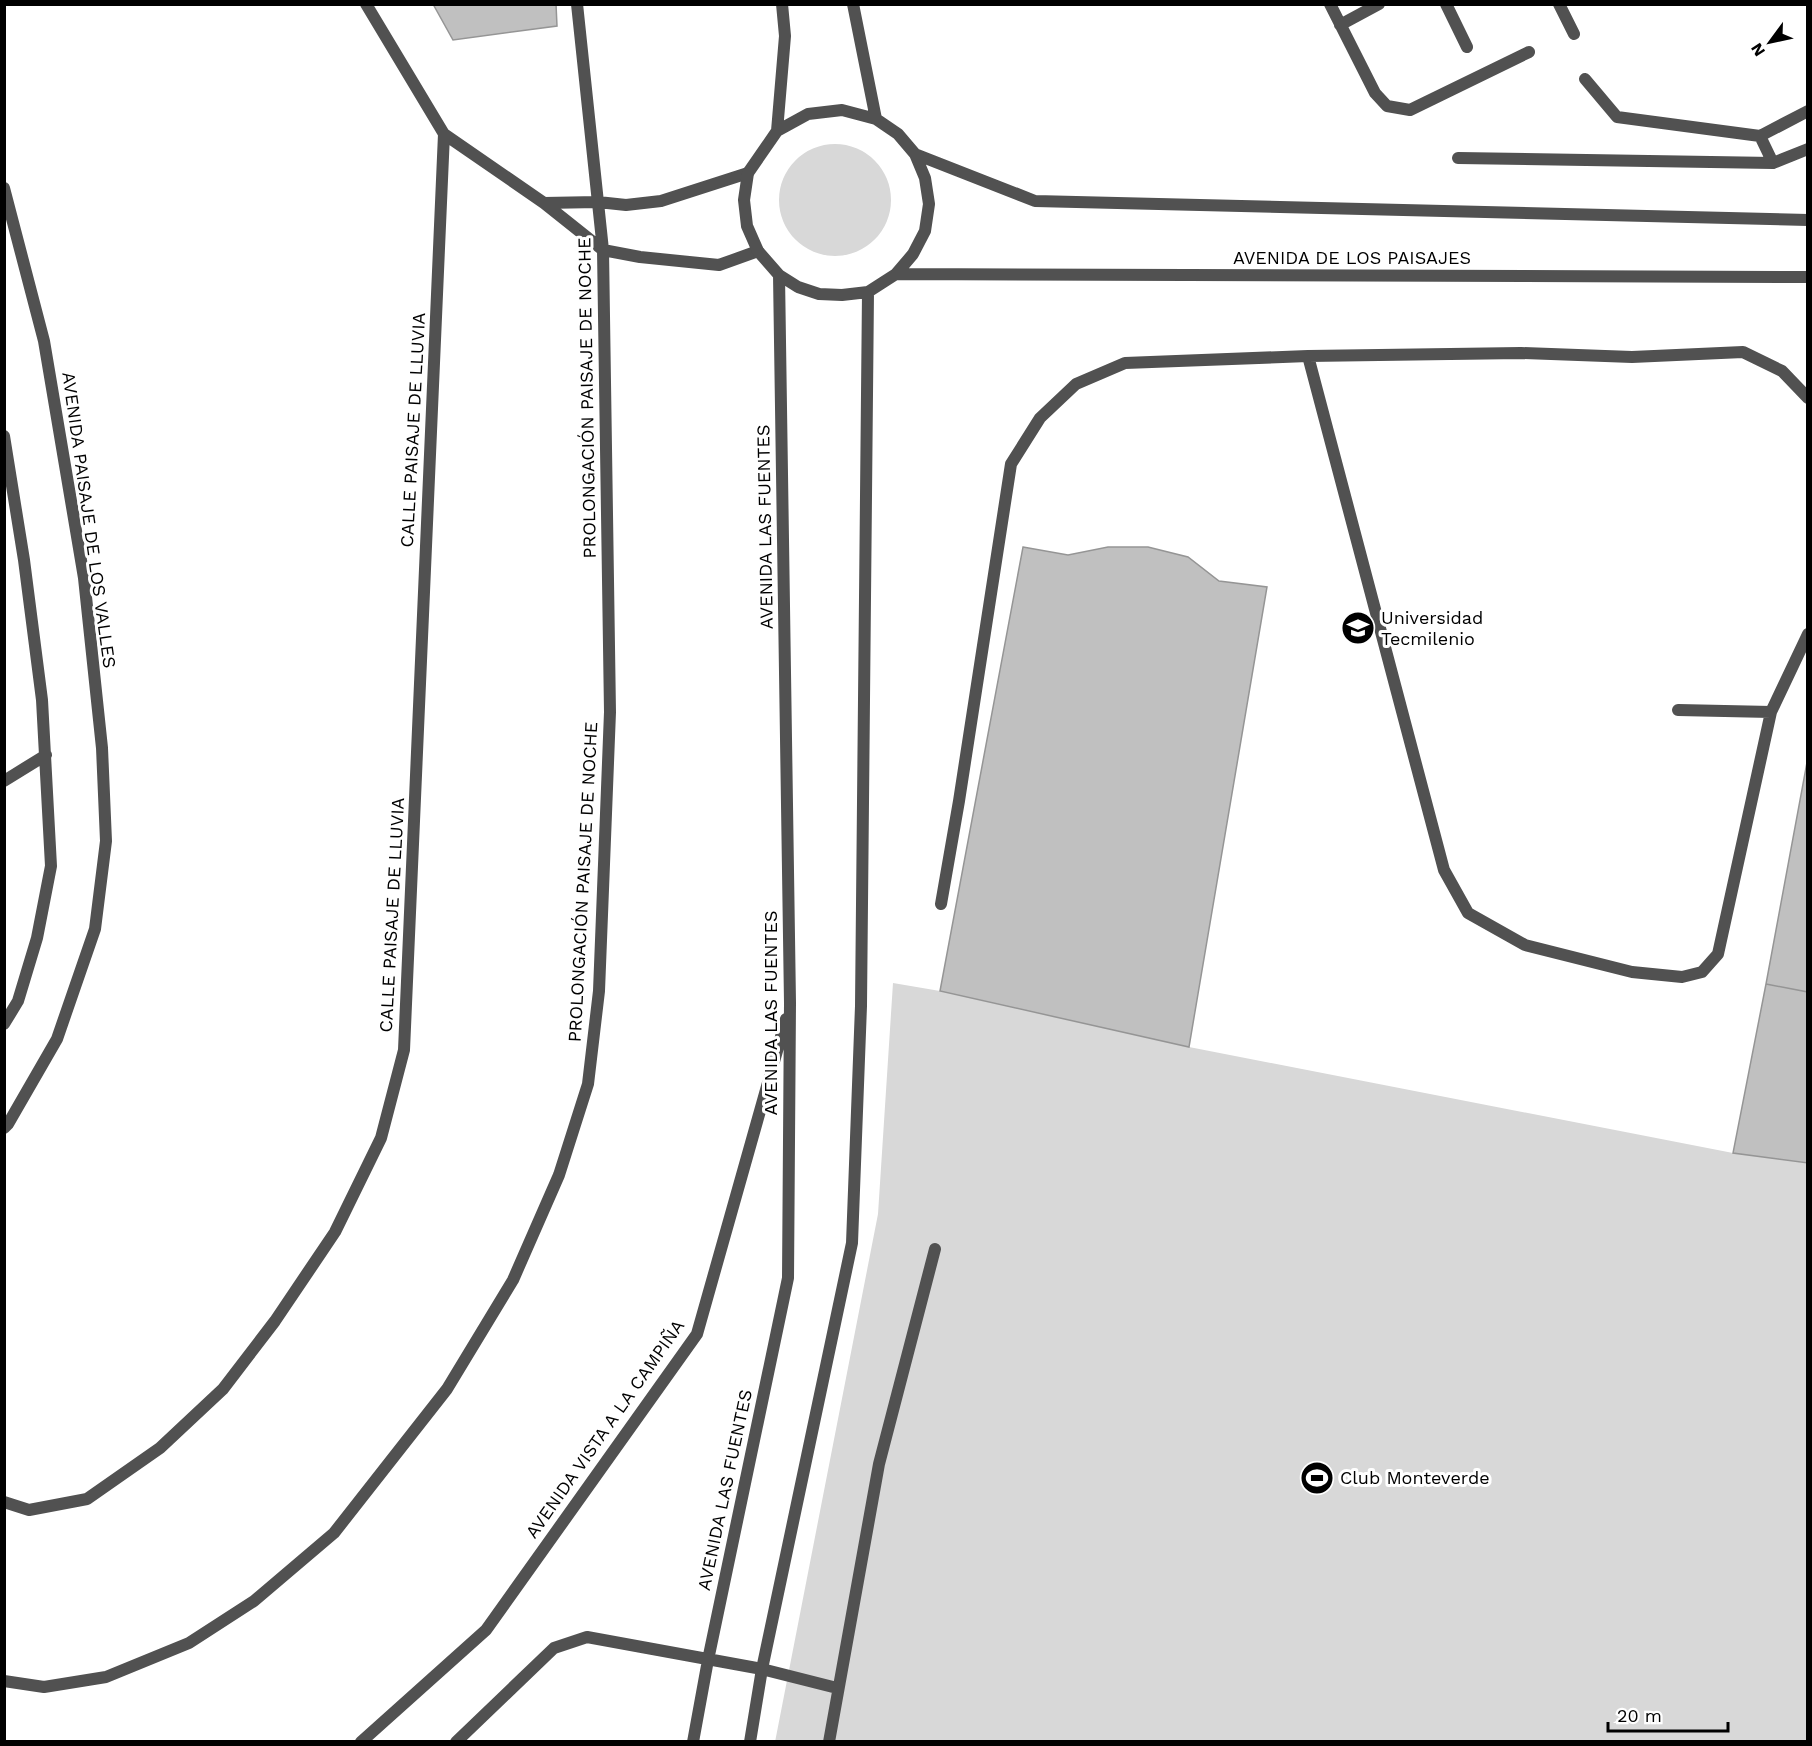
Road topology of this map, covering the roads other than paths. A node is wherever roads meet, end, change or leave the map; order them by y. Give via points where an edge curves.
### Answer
1 (366, 4) edge
2 (577, 4) edge
3 (782, 4) edge
4 (854, 4) edge
5 (1330, 4) edge
6 (1379, 4) edge
7 (1446, 4) edge
8 (1559, 4) edge
9 (1340, 25) junction
10 (1574, 34) dead end
11 (1467, 47) dead end
12 (1529, 52) dead end
13 (1585, 79) dead end
14 (1808, 111) edge
15 (876, 119) junction
16 (777, 131) junction
17 (444, 134) junction
18 (1760, 136) junction
19 (1808, 149) edge
20 (915, 154) junction
21 (1458, 159) dead end
22 (1773, 163) junction
23 (748, 173) junction
24 (4, 188) edge
25 (598, 202) junction
26 (544, 203) junction
27 (1808, 220) edge
28 (603, 250) junction
29 (758, 251) junction
30 (896, 274) junction
31 (779, 275) junction
32 (1808, 277) edge
33 (868, 292) junction
34 (1308, 356) junction
35 (1808, 398) edge
36 (4, 436) edge
37 (1808, 634) edge
38 (1678, 710) dead end
39 (1771, 712) junction
40 (46, 755) junction
41 (4, 782) edge
42 (941, 904) dead end
43 (790, 1003) junction
44 (4, 1024) edge
45 (4, 1128) edge
46 (935, 1249) dead end
47 (4, 1502) edge
48 (708, 1659) junction
49 (762, 1669) junction
50 (4, 1681) edge
51 (837, 1688) junction
52 (361, 1742) edge
53 (456, 1742) edge
54 (693, 1742) edge
55 (750, 1742) edge
56 (829, 1742) edge

1 - 17 street
2 - 25 street, PROLONGACIÓN PAISAJE DE NOCHE
3 - 16 street via 785,36
4 - 15 street
5 - 9 street
6 - 9 street
7 - 11 street
8 - 10 street
9 - 12 street via 1375,93 1387,106 1410,110
13 - 18 street via 1617,117
14 - 18 street
15 - 16 street via 842,110 808,114
15 - 20 street via 898,134
16 - 23 street
17 - 26 street
17 - 47 street, CALLE PAISAJE DE LLUVIA via 404,1050 381,1138 335,1232 223,1389 160,1448 87,1498 29,1510
18 - 22 street
19 - 22 street
20 - 27 street via 1035,201
20 - 30 street via 925,178 929,204 924,231 913,254
21 - 22 street
23 - 25 street via 661,201 626,206
23 - 29 street via 744,200 747,226
24 - 45 street, AVENIDA PAISAJE DE LOS VALLES via 44,341 84,578 102,748 106,841 95,929 57,1039
25 - 26 street
25 - 28 street, PROLONGACIÓN PAISAJE DE NOCHE
26 - 28 street
28 - 29 street via 718,265
28 - 50 street, PROLONGACIÓN PAISAJE DE NOCHE via 610,712 599,991 588,1084 559,1176 513,1280 447,1389 334,1533 254,1601 189,1643 106,1677 45,1687
29 - 31 street
30 - 32 street, AVENIDA DE LOS PAISAJES
30 - 33 street
31 - 33 street via 819,294
31 - 43 street, AVENIDA LAS FUENTES
33 - 49 street via 861,1006 852,1243
34 - 35 street via 1521,353 1632,357 1743,352 1782,371
34 - 39 street via 1444,870 1468,913 1525,945 1632,972 1682,977 1702,972 1718,954
34 - 42 street via 1125,363 1076,384 1040,418 1011,464
36 - 40 street via 24,560
37 - 39 street
38 - 39 street
40 - 41 street
40 - 44 street via 51,866 37,938 18,1001
43 - 48 street, AVENIDA LAS FUENTES via 788,1278
43 - 52 street, AVENIDA VISTA A LA CAMPIÑA via 697,1334 486,1630
46 - 51 street via 879,1464
48 - 49 street
48 - 53 street via 587,1637 554,1648
48 - 54 street, AVENIDA LAS FUENTES
49 - 51 street
49 - 55 street
51 - 56 street

